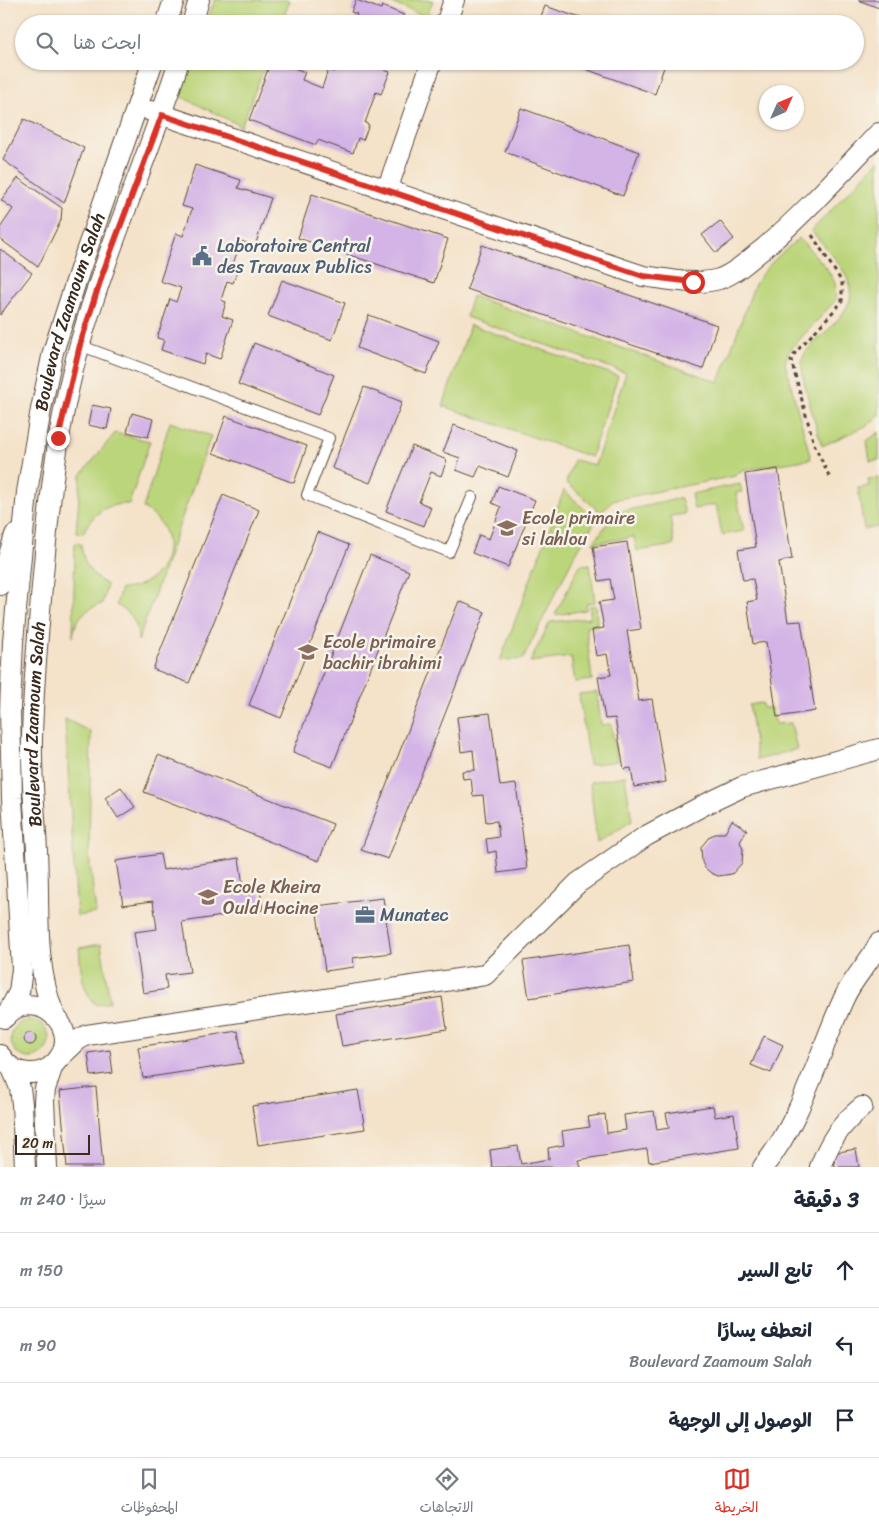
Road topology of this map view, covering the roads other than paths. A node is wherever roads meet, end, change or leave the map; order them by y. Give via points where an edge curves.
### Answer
1 (174, 0) edge
2 (199, 0) edge
3 (454, 0) edge
4 (169, 15) edge
5 (195, 15) edge
6 (449, 15) edge
7 (150, 70) edge
8 (176, 70) edge
9 (429, 70) edge
10 (137, 106) junction
11 (162, 115) junction
12 (879, 133) edge
13 (387, 190) junction
14 (80, 345) junction
15 (27, 492) junction
16 (472, 497) dead end
17 (0, 585) edge
18 (0, 711) edge
19 (10, 740) junction
20 (879, 749) edge
21 (878, 946) edge
22 (57, 1019) junction
23 (3, 1020) edge
24 (87, 1035) junction
25 (56, 1061) junction
26 (4, 1068) edge
27 (862, 1107) dead end
28 (25, 1167) edge
29 (48, 1167) edge
30 (763, 1167) edge
31 (820, 1167) edge

1 - 4 street
2 - 5 street
3 - 6 street
7 - 10 street, Boulevard Zaamoum Salah
8 - 11 street, Boulevard Zaamoum Salah
9 - 13 street
10 - 11 street
10 - 15 street, Boulevard Zaamoum Salah via 53,352
11 - 13 street
11 - 14 street, Boulevard Zaamoum Salah via 102,275
12 - 13 street via 799,216 744,265 720,278 693,282 643,276
14 - 16 lane via 329,438 308,495 449,552
14 - 22 street, Boulevard Zaamoum Salah via 56,447 34,675 32,740 41,946 46,986
15 - 17 street
15 - 19 street, Boulevard Zaamoum Salah via 13,642
18 - 19 street
19 - 23 street, Boulevard Zaamoum Salah via 22,969 19,992
20 - 24 street via 742,787 646,836 578,882 485,975
21 - 30 street via 844,996 798,1109 776,1151
22 - 23 street via 40,1006 30,1005 21,1006
22 - 24 street
22 - 25 street, Boulevard Zaamoum Salah via 63,1028 65,1044
24 - 25 street
25 - 26 street via 46,1070 29,1074
25 - 29 street via 44,1101
26 - 28 street via 20,1088
27 - 31 street via 839,1129

